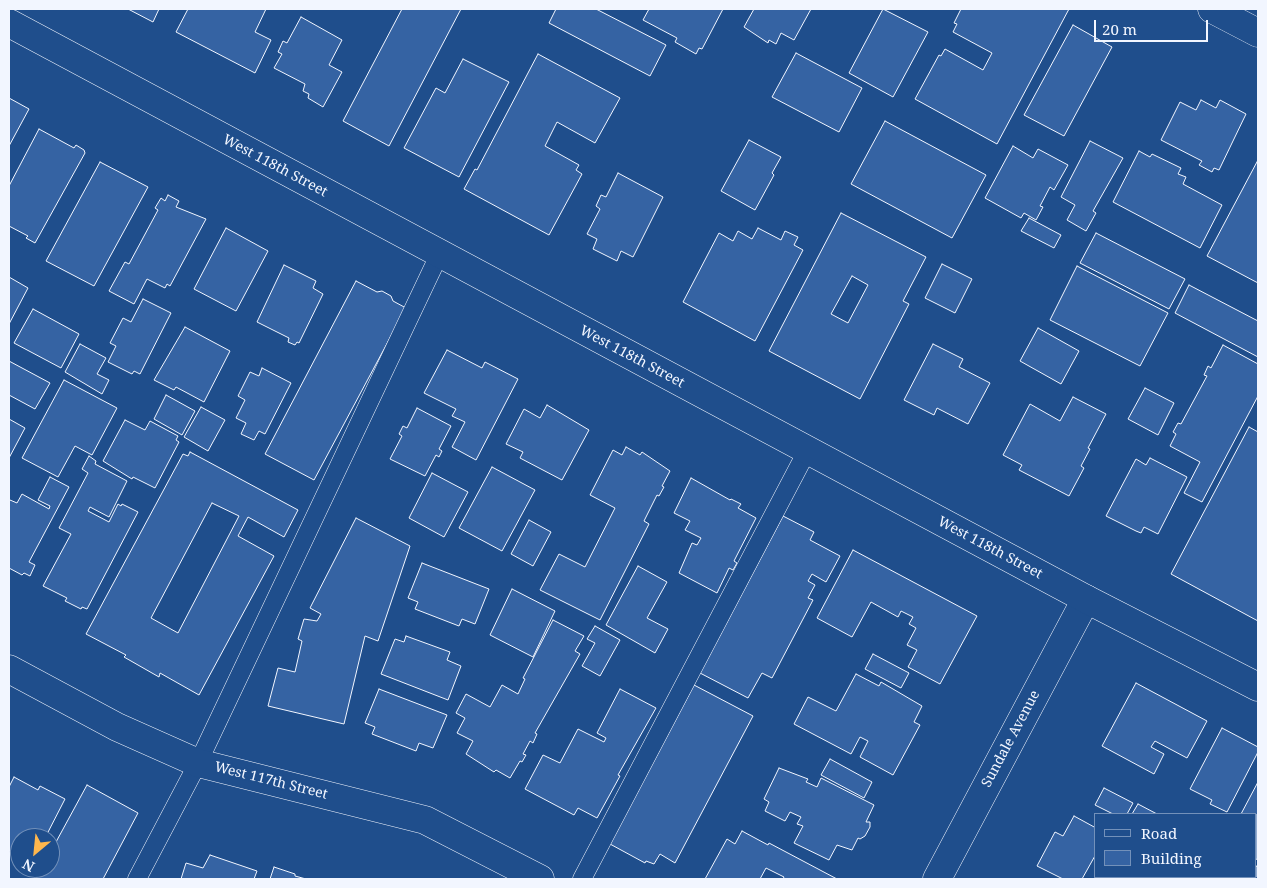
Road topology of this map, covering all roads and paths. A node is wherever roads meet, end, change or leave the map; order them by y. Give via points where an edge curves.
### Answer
1 (1212, 9) edge
2 (9, 23) edge
3 (1258, 33) edge
4 (439, 255) junction
5 (807, 451) junction
6 (1086, 599) junction
7 (9, 669) edge
8 (1258, 687) edge
9 (198, 763) junction
10 (137, 879) edge
11 (540, 879) edge
12 (582, 879) edge
13 (937, 879) edge

1 - 3 street
2 - 4 street, West 118th Street
4 - 5 street, West 118th Street
4 - 9 lane
5 - 6 street, West 118th Street
5 - 12 lane
6 - 8 street, West 118th Street
6 - 13 street, Sundale Avenue
7 - 9 street, West 117th Street via 117,727
9 - 10 lane
9 - 11 street, West 117th Street via 425,820

